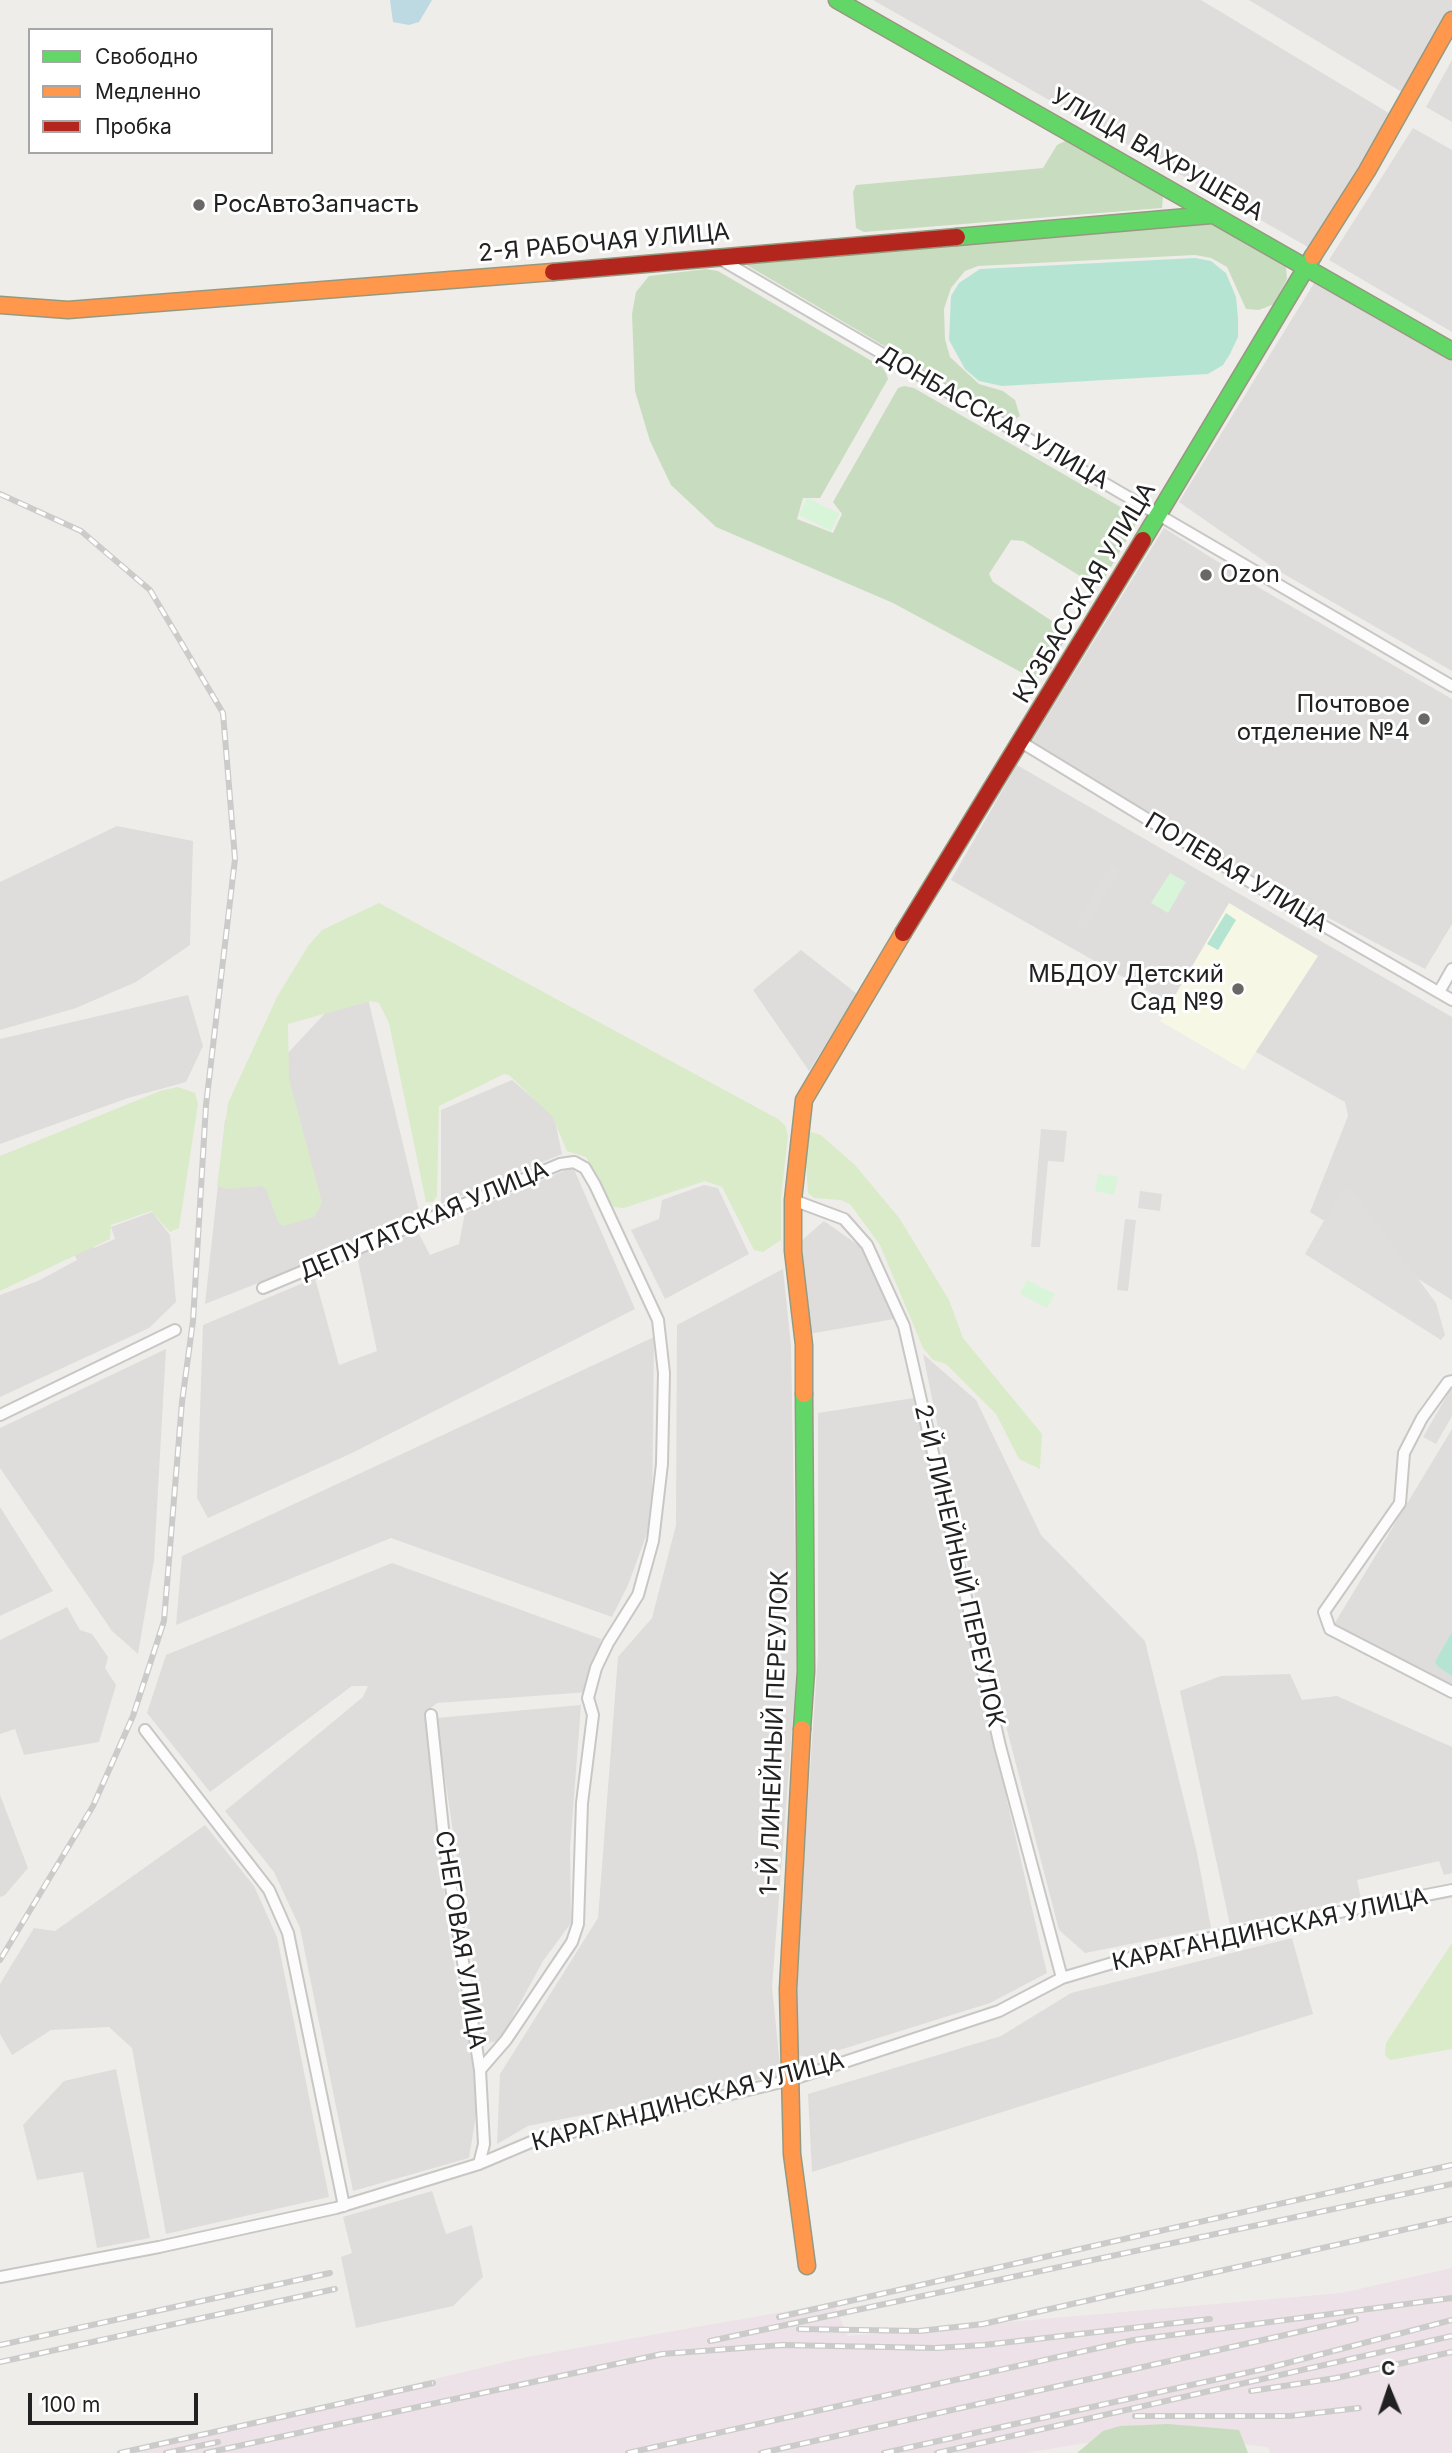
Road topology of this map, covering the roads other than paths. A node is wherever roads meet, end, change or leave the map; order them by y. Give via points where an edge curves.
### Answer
1 (837, 0) edge
2 (1452, 20) edge
3 (1211, 215) junction
4 (715, 256) junction
5 (1309, 266) junction
6 (0, 305) edge
7 (1452, 351) edge
8 (1159, 514) junction
9 (1452, 686) edge
10 (1021, 743) junction
11 (1452, 969) edge
12 (1439, 992) junction
13 (1452, 1000) edge
14 (793, 1200) junction
15 (264, 1288) dead end
16 (174, 1330) dead end
17 (1452, 1381) edge
18 (0, 1415) edge
19 (1452, 1692) edge
20 (431, 1715) dead end
21 (145, 1730) dead end
22 (1452, 1890) edge
23 (1062, 1978) junction
24 (480, 2070) junction
25 (790, 2080) junction
26 (479, 2164) junction
27 (344, 2206) junction
28 (807, 2266) dead end
29 (0, 2277) edge

1 - 3 street, УЛИЦА ВАХРУШЕВА
2 - 5 street, КУЗБАССКАЯ УЛИЦА
3 - 4 street, 2-Я РАБОЧАЯ УЛИЦА
3 - 5 street, УЛИЦА ВАХРУШЕВА
4 - 6 street, 2-Я РАБОЧАЯ УЛИЦА via 68,310
4 - 8 street, ДОНБАССКАЯ УЛИЦА
5 - 7 street, УЛИЦА ВАХРУШЕВА
5 - 8 street, КУЗБАССКАЯ УЛИЦА
8 - 9 street, ДОНБАССКАЯ УЛИЦА
8 - 10 street, КУЗБАССКАЯ УЛИЦА
10 - 12 street, ПОЛЕВАЯ УЛИЦА
10 - 14 street, КУЗБАССКАЯ УЛИЦА via 804,1100
11 - 12 street
12 - 13 street, ПОЛЕВАЯ УЛИЦА
14 - 23 street, 2-Й ЛИНЕЙНЫЙ ПЕРЕУЛОК via 844,1219 860,1236 904,1326 1000,1746
14 - 25 street, 1-Й ЛИНЕЙНЫЙ ПЕРЕУЛОК via 793,1251 804,1345 806,1671 791,1887
15 - 24 street, ДЕПУТАТСКАЯ УЛИЦА via 560,1164 575,1162 585,1168 658,1321 664,1373 653,1541 638,1595 608,1643 588,1698 593,1715 582,1803 578,1924 572,1942
16 - 18 street
17 - 19 street via 1422,1418 1404,1452 1400,1503 1324,1612 1329,1629
20 - 24 street, СНЕГОВАЯ УЛИЦА via 445,1848
21 - 27 street via 269,1890 288,1933
22 - 23 street, КАРАГАНДИНСКАЯ УЛИЦА via 1222,1935
23 - 25 street, КАРАГАНДИНСКАЯ УЛИЦА via 999,2011
24 - 26 street, СНЕГОВАЯ УЛИЦА via 484,2144
25 - 26 street, КАРАГАНДИНСКАЯ УЛИЦА via 531,2142
25 - 28 street, 1-Й ЛИНЕЙНЫЙ ПЕРЕУЛОК via 794,2185
26 - 27 street, КАРАГАНДИНСКАЯ УЛИЦА
27 - 29 street, КАРАГАНДИНСКАЯ УЛИЦА

